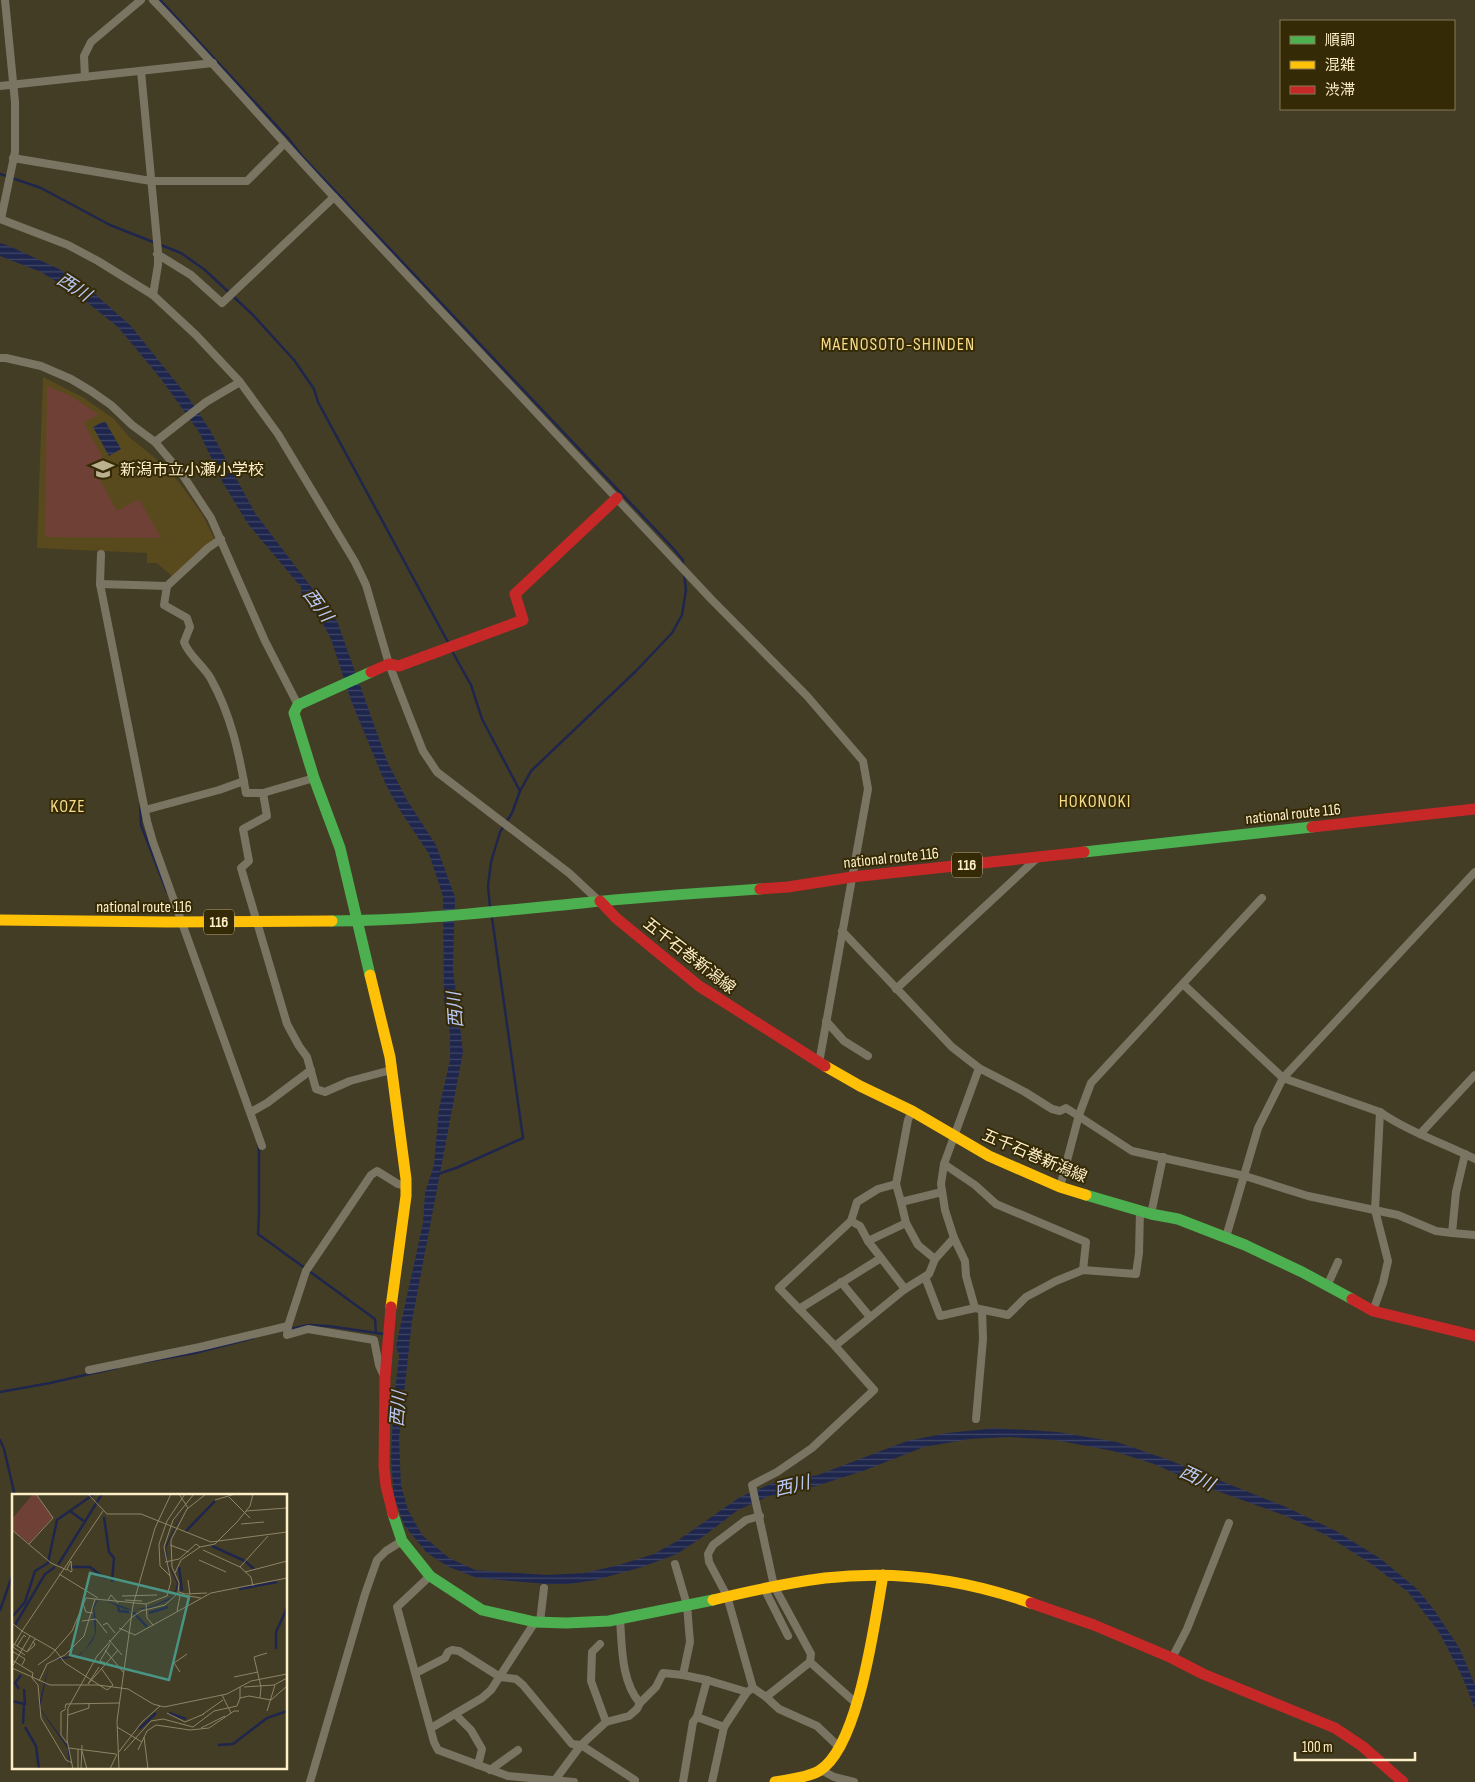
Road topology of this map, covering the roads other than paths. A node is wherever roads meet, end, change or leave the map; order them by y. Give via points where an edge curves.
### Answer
1 (6, 0) edge
2 (141, 0) edge
3 (153, 0) edge
4 (213, 63) junction
5 (141, 72) junction
6 (85, 77) junction
7 (13, 85) junction
8 (0, 86) edge
9 (284, 144) junction
10 (13, 158) junction
11 (151, 181) junction
12 (334, 197) junction
13 (0, 219) edge
14 (157, 254) junction
15 (153, 295) junction
16 (0, 358) edge
17 (240, 382) junction
18 (155, 442) junction
19 (617, 498) junction
20 (221, 539) junction
21 (101, 554) dead end
22 (100, 584) junction
23 (167, 586) junction
24 (390, 664) junction
25 (298, 705) junction
26 (314, 778) junction
27 (244, 781) junction
28 (263, 793) junction
29 (1475, 809) edge
30 (145, 810) junction
31 (1037, 857) junction
32 (1475, 872) edge
33 (852, 877) junction
34 (1262, 898) dead end
35 (600, 901) junction
36 (0, 920) edge
37 (258, 921) junction
38 (358, 921) junction
39 (181, 922) junction
40 (842, 931) junction
41 (1184, 985) junction
42 (896, 989) junction
43 (826, 1021) junction
44 (868, 1056) dead end
45 (819, 1063) junction
46 (979, 1068) junction
47 (311, 1070) junction
48 (391, 1070) junction
49 (1475, 1075) edge
50 (1283, 1078) junction
51 (912, 1111) junction
52 (251, 1112) junction
53 (1380, 1112) junction
54 (1078, 1115) junction
55 (1420, 1134) junction
56 (955, 1136) junction
57 (262, 1146) dead end
58 (1465, 1154) junction
59 (1164, 1157) junction
60 (1475, 1159) edge
61 (944, 1164) junction
62 (1245, 1176) junction
63 (896, 1184) junction
64 (405, 1186) junction
65 (1060, 1187) junction
66 (942, 1192) junction
67 (901, 1202) junction
68 (1376, 1210) junction
69 (1145, 1212) junction
70 (851, 1221) junction
71 (906, 1222) junction
72 (1452, 1234) junction
73 (1475, 1235) edge
74 (1226, 1237) junction
75 (954, 1238) junction
76 (868, 1241) junction
77 (881, 1258) junction
78 (935, 1259) junction
79 (1338, 1262) dead end
80 (1083, 1270) junction
81 (925, 1276) junction
82 (841, 1282) junction
83 (1327, 1286) junction
84 (906, 1289) junction
85 (799, 1308) junction
86 (978, 1309) junction
87 (1373, 1311) junction
88 (870, 1318) junction
89 (288, 1326) junction
90 (1475, 1336) edge
91 (835, 1346) junction
92 (89, 1370) dead end
93 (385, 1378) junction
94 (976, 1418) dead end
95 (759, 1514) junction
96 (1229, 1524) dead end
97 (402, 1541) junction
98 (675, 1564) dead end
99 (884, 1575) junction
100 (430, 1576) junction
101 (769, 1587) junction
102 (544, 1588) dead end
103 (727, 1596) junction
104 (687, 1605) junction
105 (620, 1619) junction
106 (537, 1622) junction
107 (788, 1636) dead end
108 (600, 1644) dead end
109 (1172, 1658) junction
110 (810, 1662) junction
111 (416, 1673) junction
112 (683, 1675) junction
113 (500, 1677) junction
114 (707, 1680) junction
115 (750, 1690) junction
116 (766, 1697) junction
117 (640, 1703) junction
118 (858, 1705) junction
119 (455, 1714) junction
120 (696, 1717) junction
121 (606, 1722) junction
122 (724, 1727) junction
123 (431, 1728) junction
124 (581, 1745) junction
125 (839, 1746) junction
126 (518, 1750) dead end
127 (478, 1765) junction
128 (490, 1770) junction
129 (821, 1770) junction
130 (556, 1780) junction
131 (310, 1782) edge
132 (574, 1782) edge
133 (634, 1782) edge
134 (683, 1782) edge
135 (712, 1782) edge
136 (775, 1782) edge
137 (854, 1782) edge
138 (1403, 1782) edge

1 - 7 street
2 - 6 street via 91,42 84,56
3 - 4 street
4 - 5 street
4 - 9 street
5 - 6 street
5 - 11 street
6 - 7 street
7 - 8 street
7 - 10 street
9 - 11 street via 247,181
9 - 12 street
10 - 11 street
10 - 13 street
11 - 14 street
12 - 14 street via 222,303 191,275
12 - 19 street
13 - 15 street via 68,244
14 - 15 street
15 - 17 street
16 - 18 street via 41,366 70,379 112,405
17 - 18 street via 201,406
17 - 24 street via 278,434 354,562 366,585
18 - 20 street via 182,474
19 - 24 main road via 515,594 523,620 399,666
19 - 33 street via 807,696 863,761 868,788
20 - 23 street
20 - 25 street via 265,641
21 - 22 street
22 - 23 street
22 - 30 street
23 - 27 street via 164,605 187,618 190,627 184,642 186,649 208,673 224,702
24 - 25 main road
24 - 35 street via 422,751 437,772 569,873
25 - 26 main road via 294,714
26 - 28 street
26 - 38 main road via 340,848
27 - 28 street via 246,793
27 - 30 street
28 - 37 street via 267,816 243,829 249,861 241,868
29 - 31 main road, national route 116 / 116
30 - 39 street
31 - 33 main road, national route 116 / 116
31 - 42 street
32 - 50 street
33 - 35 main road, national route 116 / 116 via 788,887
33 - 40 street
34 - 41 street
35 - 38 main road, national route 116 / 116
35 - 45 main road, 五千石巻新潟線 via 699,986
36 - 39 main road, national route 116 / 116
37 - 38 main road, national route 116 / 116
37 - 39 main road, national route 116 / 116
37 - 47 street via 287,1024
38 - 48 main road
39 - 52 street
40 - 42 street
40 - 43 street
41 - 50 street
41 - 54 street via 1091,1084
42 - 46 street via 952,1047
43 - 44 street via 844,1041
43 - 45 street
45 - 51 main road, 五千石巻新潟線
46 - 54 street via 1052,1109 1060,1112 1066,1108
46 - 56 street
47 - 48 street via 316,1089 325,1092 350,1081
47 - 52 street
48 - 64 main road via 403,1147
49 - 55 street
50 - 53 street
50 - 62 street via 1258,1128
51 - 56 main road, 五千石巻新潟線
51 - 63 street
52 - 57 street
53 - 55 street
53 - 68 street
54 - 59 street via 1132,1151
54 - 65 street
55 - 58 street
56 - 61 street
56 - 65 main road, 五千石巻新潟線 via 988,1156
58 - 60 street
58 - 72 street via 1456,1192
59 - 62 street
59 - 69 street
61 - 66 street
61 - 80 street via 975,1184 996,1204 1086,1242
62 - 68 street via 1308,1196
62 - 74 street
63 - 67 street
63 - 70 street via 857,1202
64 - 89 street via 377,1171 371,1175 306,1271
64 - 93 main road
65 - 69 main road, 五千石巻新潟線
66 - 67 street
66 - 75 street
67 - 71 street
68 - 72 street
68 - 87 street via 1388,1261
69 - 74 main road, 五千石巻新潟線 via 1178,1219
69 - 80 street via 1136,1274
70 - 76 street via 860,1226
70 - 85 street via 780,1288
71 - 76 street
71 - 78 street via 918,1246
72 - 73 street
74 - 83 main road, 五千石巻新潟線
75 - 78 street
75 - 86 street
76 - 77 street
77 - 82 street
77 - 84 street
78 - 81 street
79 - 83 street
80 - 86 street via 1026,1297 1008,1315
81 - 84 street
81 - 86 street via 940,1316
82 - 85 street
82 - 88 street
83 - 87 main road, 五千石巻新潟線
84 - 88 street
85 - 91 street
86 - 94 street via 983,1339
87 - 90 main road, 五千石巻新潟線
88 - 91 street
89 - 92 street
89 - 93 street via 287,1334 308,1329 374,1340
91 - 95 street via 874,1390 812,1448 752,1485
93 - 97 main road via 384,1467 392,1512
95 - 101 street
95 - 103 street via 713,1545 708,1554
96 - 109 street
97 - 100 main road
97 - 131 street via 378,1560
98 - 104 street
99 - 101 main road via 825,1578
99 - 109 main road via 940,1579 1009,1595 1094,1625
99 - 118 main road
100 - 106 main road via 482,1610
100 - 111 street via 397,1607
101 - 103 main road
101 - 107 street
101 - 110 street via 811,1654
102 - 106 street
103 - 104 main road
103 - 115 street
104 - 105 main road
104 - 112 street via 690,1642
105 - 106 main road
105 - 117 street via 623,1660 633,1694
106 - 113 street
108 - 121 street via 592,1652 592,1682
109 - 138 main road via 1335,1728 1362,1746
110 - 116 street
110 - 118 street
111 - 113 street via 445,1658 452,1650 459,1651
111 - 123 street
112 - 114 street
112 - 117 street via 663,1673 656,1687
113 - 119 street via 482,1698
113 - 124 street via 523,1685 572,1744
114 - 115 street
114 - 120 street
115 - 116 street
115 - 122 street
116 - 125 street via 779,1709 817,1726
117 - 121 street via 638,1709 628,1716
118 - 125 main road
119 - 123 street
119 - 127 street via 471,1730 482,1750
120 - 122 street
120 - 134 street
121 - 124 street
122 - 135 street
123 - 127 street via 438,1750
124 - 130 street
124 - 133 street
125 - 129 main road
126 - 128 street
127 - 128 street
128 - 130 street via 508,1776
129 - 136 main road
129 - 137 street
130 - 132 street

